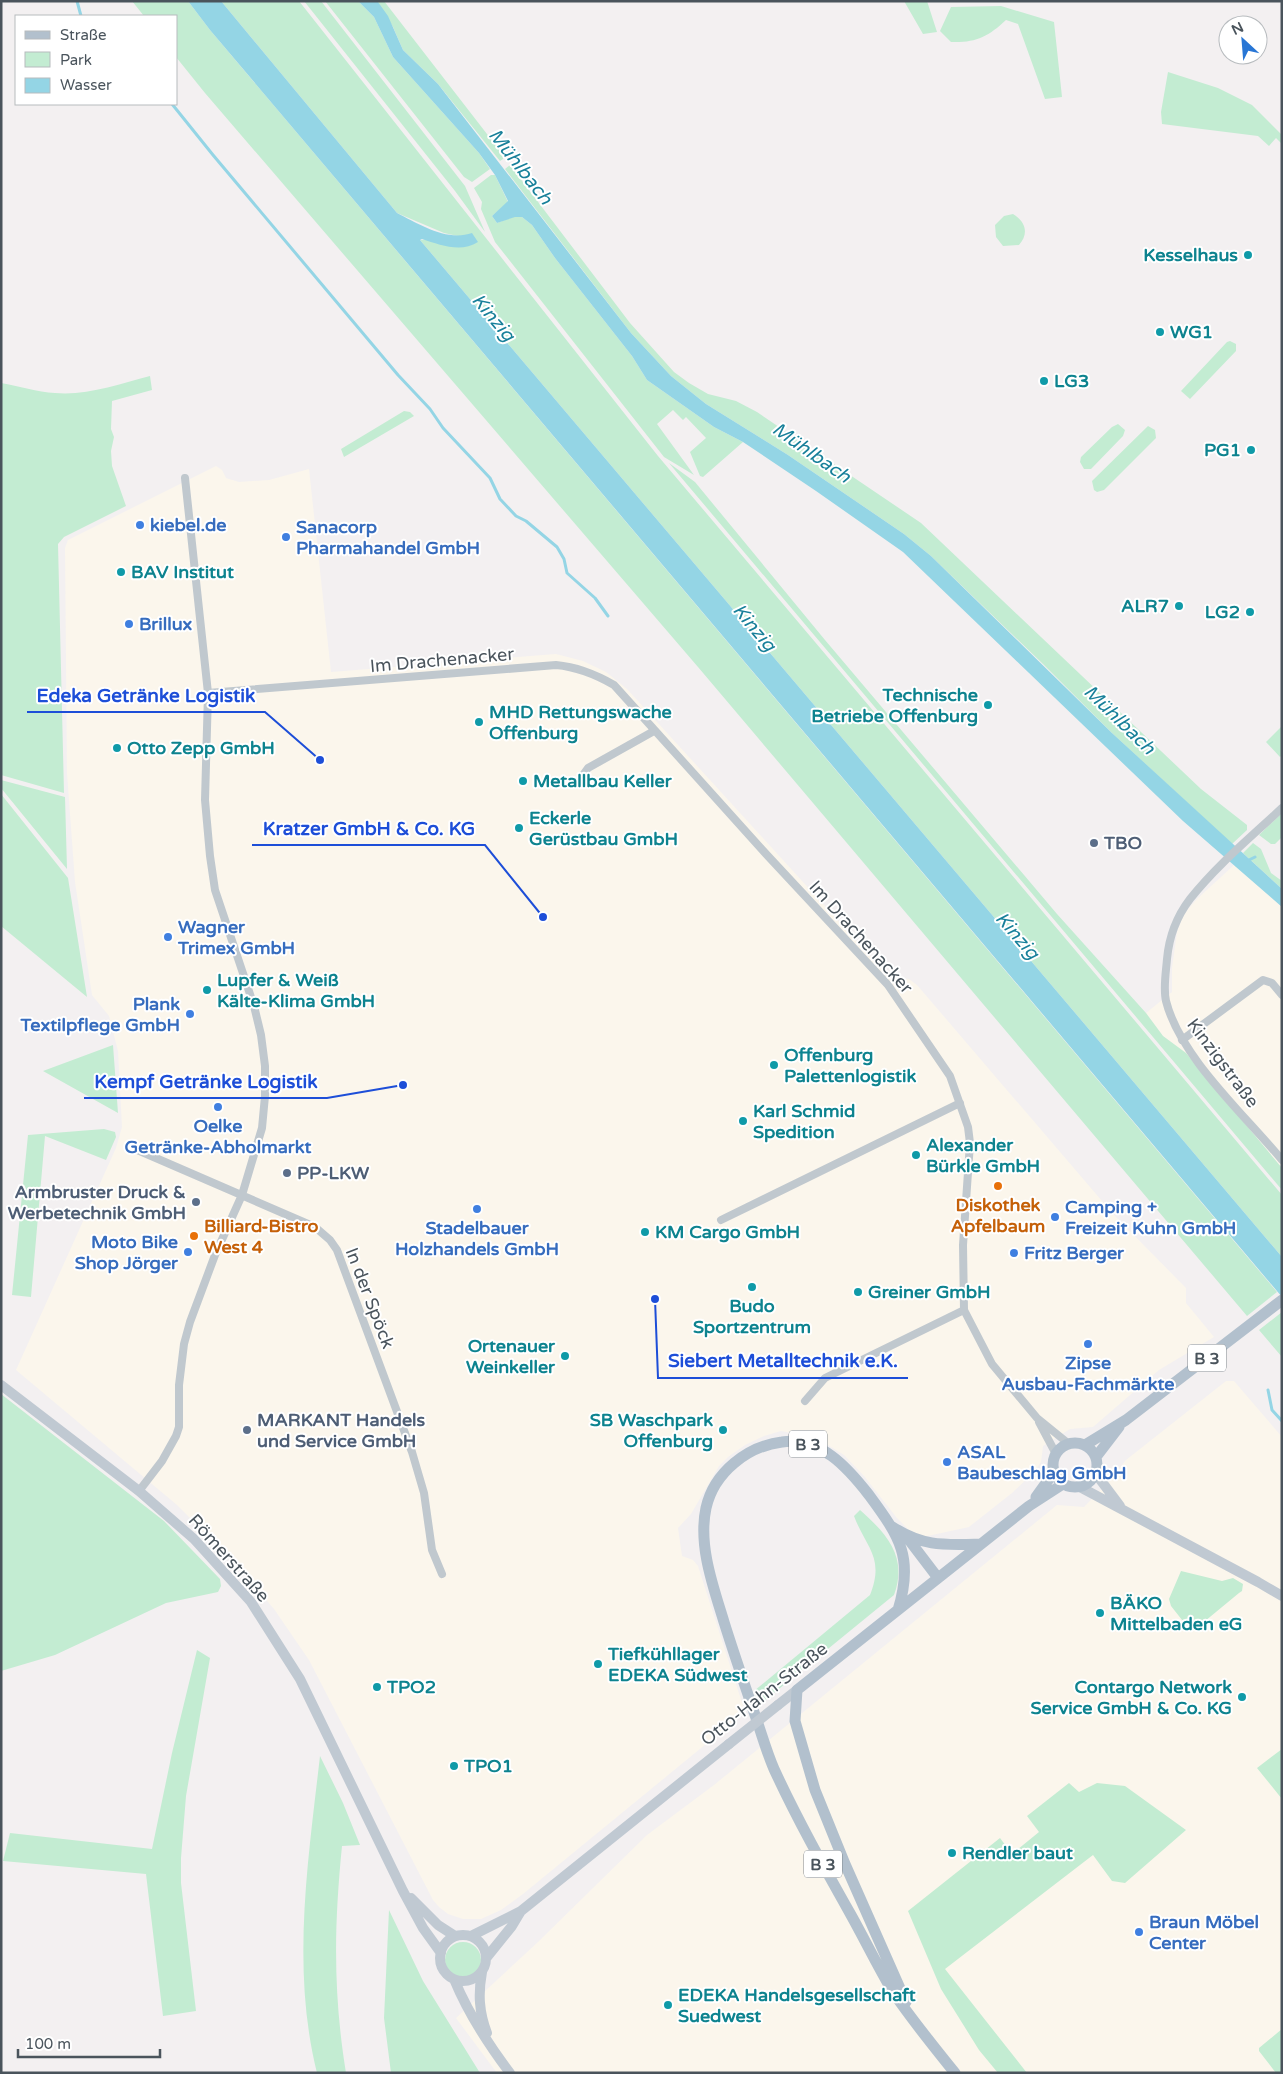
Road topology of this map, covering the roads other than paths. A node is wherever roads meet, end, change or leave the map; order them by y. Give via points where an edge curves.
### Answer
1 (185, 478) dead end
2 (208, 693) junction
3 (654, 731) junction
4 (580, 779) dead end
5 (1282, 808) edge
6 (1282, 995) edge
7 (1182, 1040) junction
8 (960, 1103) junction
9 (135, 1149) dead end
10 (1279, 1150) edge
11 (1282, 1160) edge
12 (242, 1195) junction
13 (721, 1220) dead end
14 (1282, 1300) edge
15 (964, 1310) junction
16 (1, 1385) edge
17 (805, 1401) dead end
18 (1037, 1418) junction
19 (1126, 1420) junction
20 (1069, 1444) junction
21 (1085, 1445) junction
22 (1056, 1454) junction
23 (1096, 1457) junction
24 (1054, 1472) junction
25 (1096, 1474) junction
26 (1063, 1484) junction
27 (1080, 1487) junction
28 (139, 1491) junction
29 (1029, 1506) junction
30 (1122, 1508) junction
31 (891, 1526) junction
32 (905, 1535) junction
33 (980, 1544) junction
34 (442, 1574) dead end
35 (938, 1578) junction
36 (1282, 1596) edge
37 (898, 1610) junction
38 (797, 1690) junction
39 (403, 1890) junction
40 (521, 1911) junction
41 (455, 1936) junction
42 (471, 1936) junction
43 (440, 1953) junction
44 (486, 1957) junction
45 (482, 1972) junction
46 (454, 1979) junction
47 (912, 2015) junction
48 (493, 2050) junction
49 (510, 2073) edge
50 (955, 2073) edge

1 - 2 street
2 - 3 street, Im Drachenacker via 572,666 614,685
2 - 12 street via 205,800 215,890 254,1006 265,1066 262,1128
3 - 4 street via 588,768
3 - 8 street, Im Drachenacker via 888,985 950,1076
5 - 7 street, Kinzigstraße via 1220,866 1179,917 1171,938 1166,999
6 - 7 street via 1272,983 1263,980 1256,983
7 - 10 street, Kinzigstraße via 1210,1077
8 - 13 street
8 - 15 street, Im Drachenacker via 970,1144 963,1245
9 - 12 street, In der Spöck
10 - 11 street, Kinzigstraße
12 - 28 street via 212,1264 184,1344 176,1436
12 - 34 street, In der Spöck via 315,1226 337,1250 412,1452 424,1493 432,1550
14 - 19 main road, B 3
15 - 17 street via 825,1378
15 - 18 street, Im Drachenacker via 992,1364
16 - 28 street, Römerstraße
18 - 20 street, Im Drachenacker
18 - 22 street, Im Drachenacker
19 - 21 main road, B 3
19 - 23 main road, B 3
20 - 21 main road
20 - 22 main road
21 - 23 main road
22 - 24 main road, Otto-Hahn-Straße
23 - 25 main road
24 - 26 main road
24 - 29 main road, Otto-Hahn-Straße
25 - 27 main road
25 - 30 street
26 - 27 main road
26 - 29 main road, Otto-Hahn-Straße
27 - 30 street
28 - 39 street, Römerstraße via 194,1539 251,1602 300,1679
29 - 33 main road, Otto-Hahn-Straße
30 - 36 street
31 - 32 main road, B 3
31 - 37 main road, B 3 via 905,1565 905,1585
31 - 47 main road, B 3 via 866,1492 835,1459 813,1446 784,1441 750,1452 721,1477 706,1508 704,1538 730,1643 774,1768 841,1898 894,1992
32 - 33 main road, B 3 via 931,1544
32 - 35 main road, B 3
33 - 35 main road, Otto-Hahn-Straße
35 - 37 main road, Otto-Hahn-Straße
37 - 38 main road, Otto-Hahn-Straße
38 - 40 street, Otto-Hahn-Straße, bridge
38 - 47 main road, B 3 via 795,1721 815,1790 844,1864
39 - 41 street, Römerstraße via 429,1917
39 - 43 street, Römerstraße
40 - 42 street, Otto-Hahn-Straße
40 - 44 street, Otto-Hahn-Straße
41 - 42 street
41 - 43 street via 448,1940
42 - 44 street via 483,1945
43 - 46 street via 442,1968
44 - 45 street
45 - 46 street via 469,1980
45 - 48 street via 479,1996 482,2018
46 - 48 street via 462,2000
47 - 50 main road, B 3
48 - 49 street

